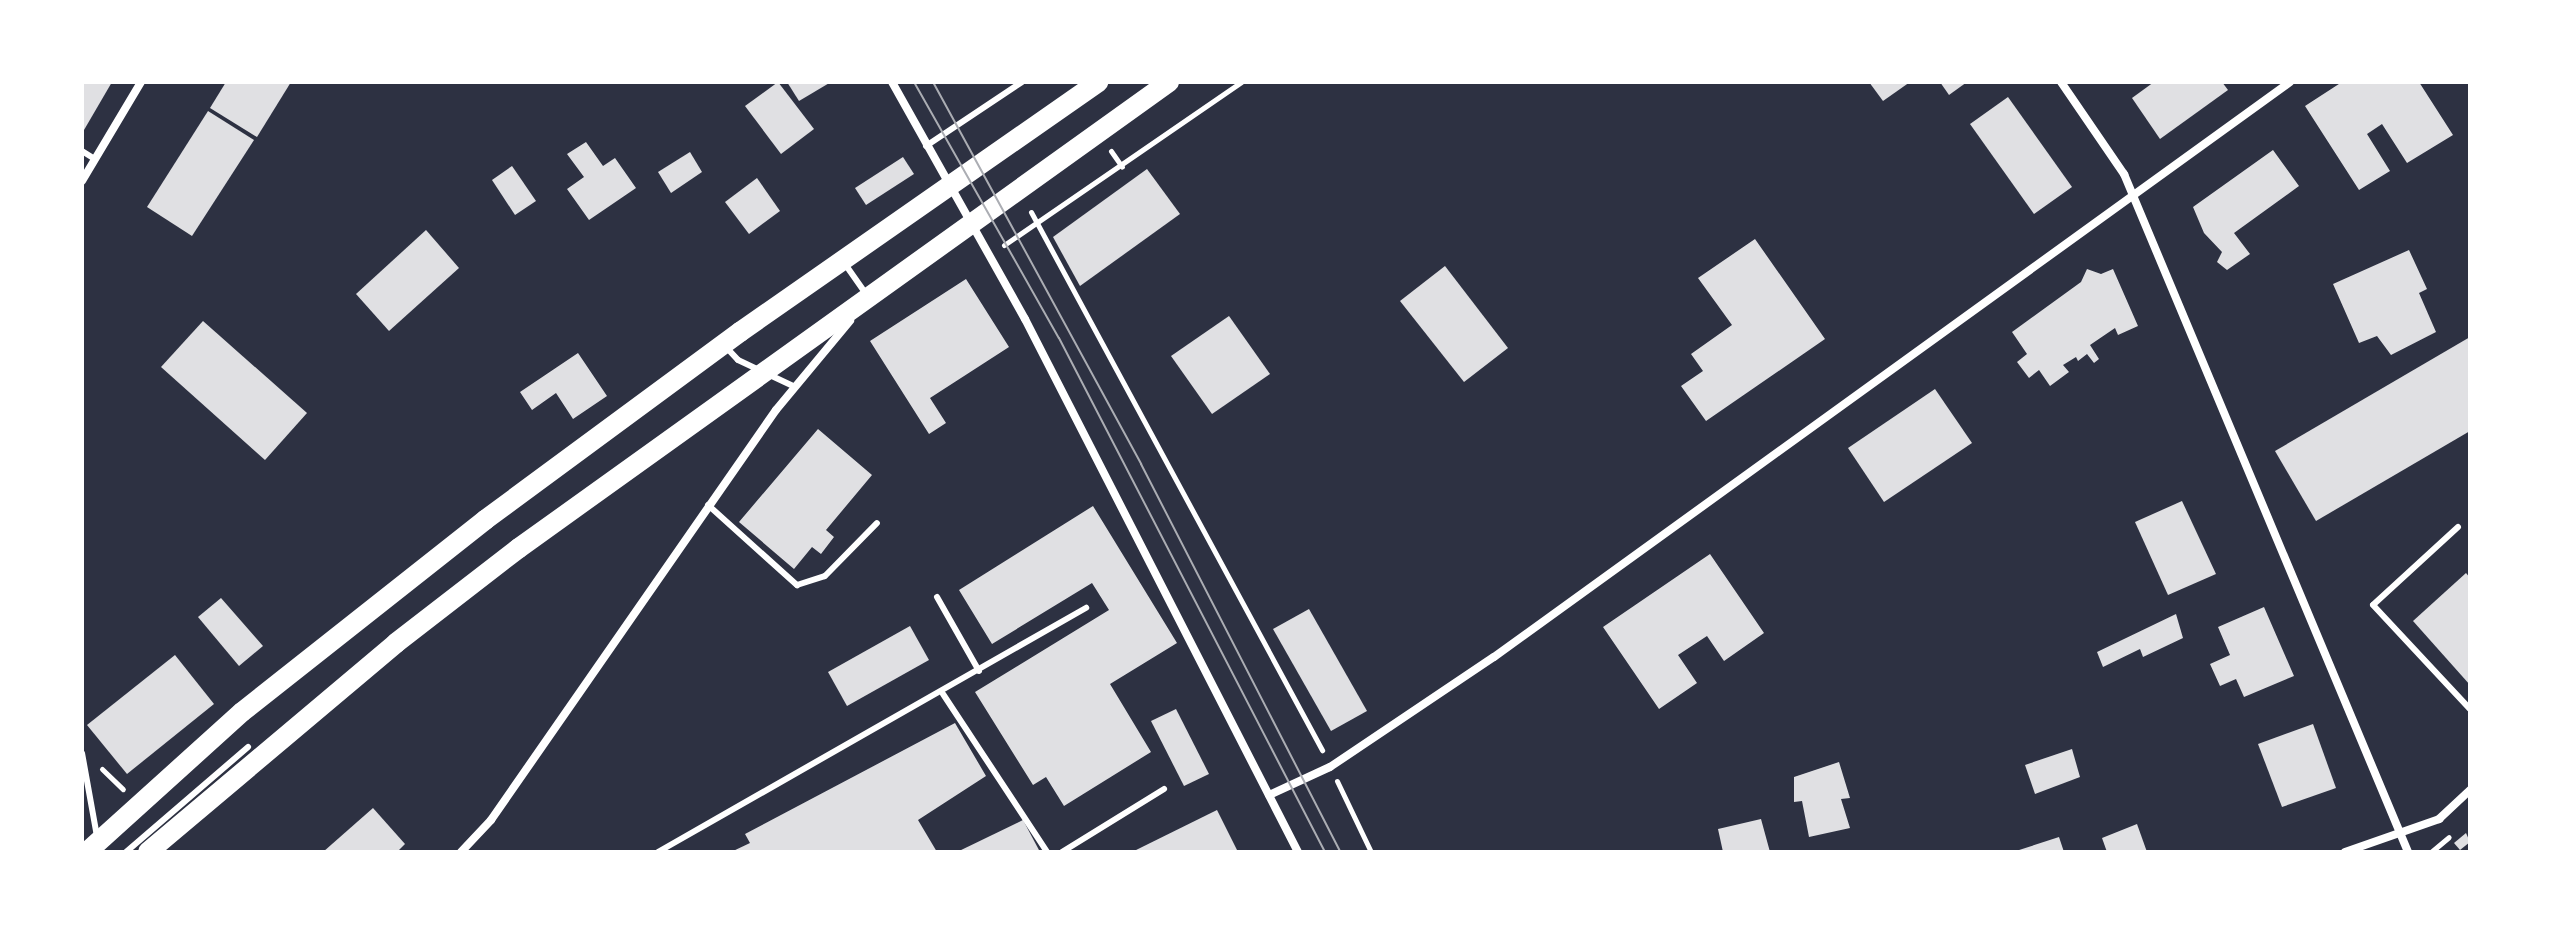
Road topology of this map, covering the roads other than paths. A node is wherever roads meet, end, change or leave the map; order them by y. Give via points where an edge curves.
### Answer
1 (141, 82) edge
2 (892, 82) edge
3 (1022, 82) edge
4 (1098, 82) edge
5 (1169, 82) edge
6 (2061, 82) edge
7 (2290, 82) edge
8 (926, 146) junction
9 (82, 151) edge
10 (95, 159) junction
11 (82, 181) edge
12 (947, 182) junction
13 (2133, 195) junction
14 (975, 231) junction
15 (840, 257) junction
16 (873, 303) junction
17 (720, 340) junction
18 (663, 379) dead end
19 (793, 386) junction
20 (708, 505) junction
21 (877, 523) dead end
22 (2458, 527) dead end
23 (937, 597) dead end
24 (1086, 608) dead end
25 (979, 671) junction
26 (943, 694) junction
27 (2470, 709) edge
28 (248, 747) dead end
29 (82, 753) edge
30 (1164, 789) dead end
31 (2470, 790) edge
32 (1269, 795) junction
33 (2401, 834) junction
34 (87, 852) edge
35 (101, 852) edge
36 (126, 852) edge
37 (148, 852) edge
38 (461, 852) edge
39 (658, 852) edge
40 (1047, 852) edge
41 (1062, 852) edge
42 (1298, 852) edge
43 (2345, 852) edge
44 (2408, 852) edge

1 - 10 street
2 - 8 street
3 - 8 lane
4 - 34 main road via 740,332 461,539 242,712
5 - 37 main road via 519,548 396,643
6 - 13 street via 2122,169
7 - 13 street
8 - 12 street
9 - 10 lane
10 - 11 street
12 - 14 street
12 - 15 lane
13 - 32 street via 1494,657 1330,767
13 - 33 street
14 - 16 street
14 - 32 street via 1136,530
15 - 16 lane
15 - 17 lane
16 - 19 street via 824,346
17 - 18 lane
17 - 19 lane via 738,360
19 - 20 street
20 - 21 lane via 797,585 825,576
20 - 38 street via 491,820
22 - 27 lane via 2373,605
23 - 25 lane
24 - 25 lane
25 - 26 lane
26 - 39 lane
26 - 40 lane
28 - 36 lane
29 - 35 lane
30 - 41 lane
31 - 33 street via 2439,819
32 - 42 street
33 - 43 street
33 - 44 street

